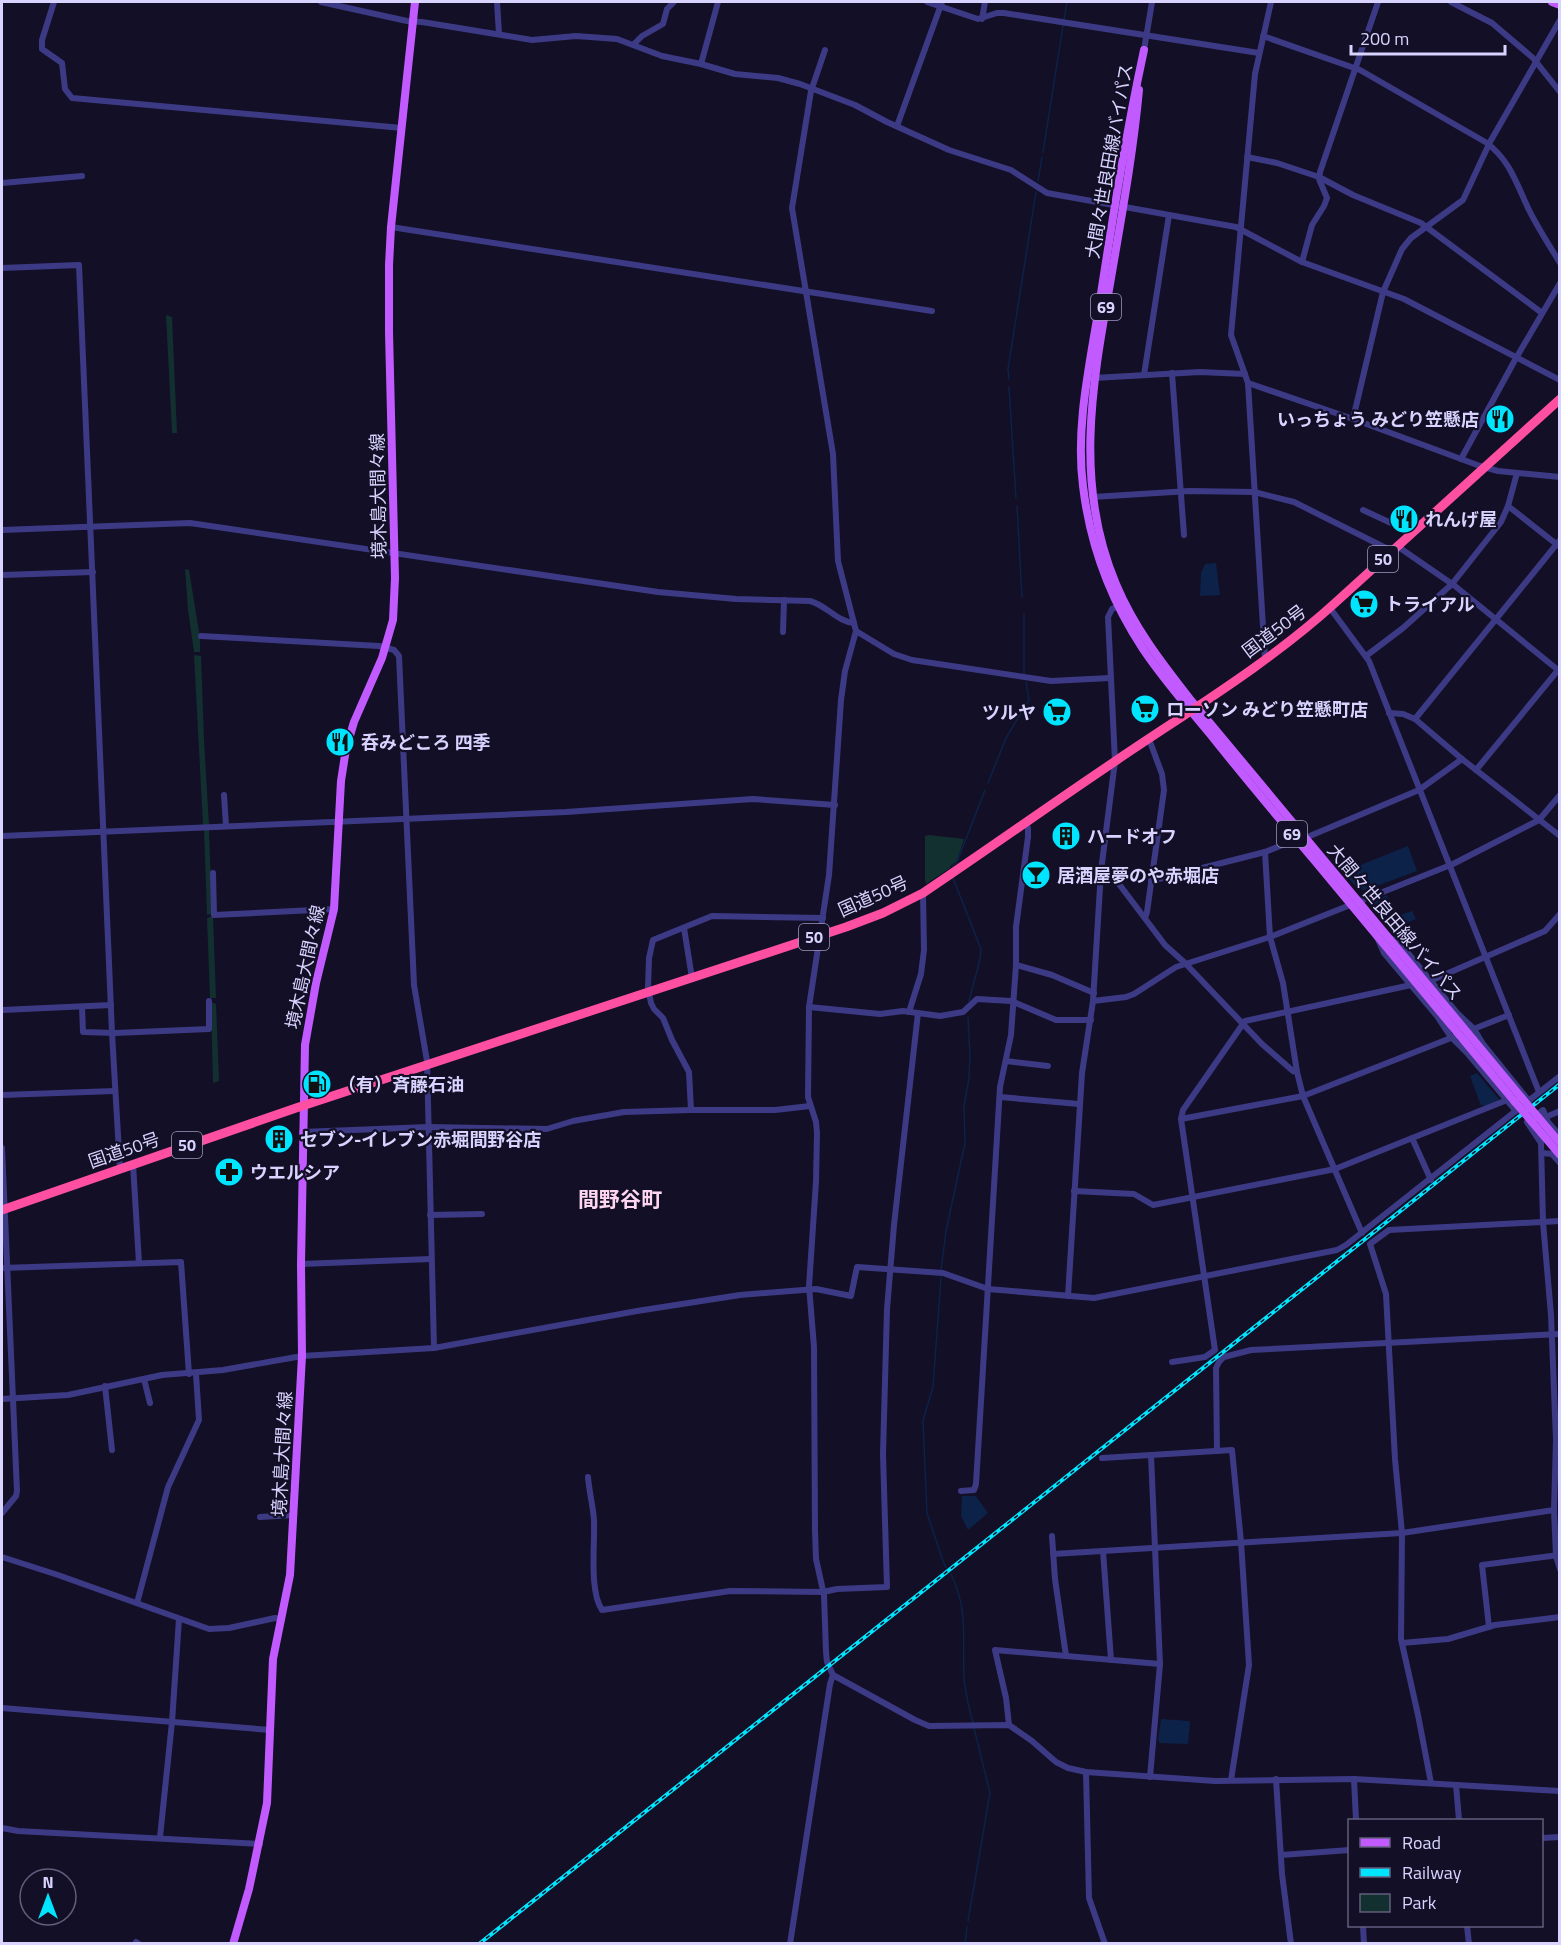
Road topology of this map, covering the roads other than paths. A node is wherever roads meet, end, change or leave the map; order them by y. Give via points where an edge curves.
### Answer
1 (54, 2) edge
2 (321, 2) edge
3 (415, 2) edge
4 (497, 2) edge
5 (674, 2) edge
6 (718, 2) edge
7 (927, 2) edge
8 (985, 2) edge
9 (1152, 2) edge
10 (1271, 2) edge
11 (1378, 2) edge
12 (1450, 2) edge
13 (1552, 2) edge
14 (941, 4) edge
15 (1560, 5) edge
16 (982, 19) junction
17 (1560, 20) edge
18 (413, 22) junction
19 (499, 34) junction
20 (1146, 35) junction
21 (1263, 36) junction
22 (634, 44) junction
23 (825, 50) dead end
24 (1144, 50) joint
25 (1259, 53) junction
26 (1536, 61) junction
27 (701, 64) junction
28 (1356, 68) junction
29 (812, 88) junction
30 (1560, 92) edge
31 (897, 126) junction
32 (402, 128) junction
33 (1489, 145) junction
34 (1247, 157) junction
35 (82, 176) dead end
36 (1319, 177) junction
37 (2, 183) edge
38 (1119, 206) junction
39 (1169, 215) junction
40 (391, 226) junction
41 (1427, 227) junction
42 (1240, 229) junction
43 (1302, 262) junction
44 (1560, 263) edge
45 (2, 268) edge
46 (1560, 283) edge
47 (806, 292) junction
48 (1383, 292) junction
49 (932, 311) dead end
50 (1542, 313) junction
51 (1516, 357) junction
52 (1172, 373) junction
53 (1245, 374) junction
54 (1144, 375) junction
55 (1558, 376) edge
56 (1094, 378) junction
57 (1248, 383) junction
58 (1560, 399) edge
59 (1353, 418) junction
60 (1461, 459) junction
61 (1484, 468) junction
62 (1517, 473) junction
63 (1560, 477) edge
64 (1181, 492) junction
65 (1254, 492) junction
66 (1093, 497) junction
67 (1508, 506) junction
68 (1363, 510) dead end
69 (90, 526) junction
70 (2, 530) edge
71 (1411, 534) junction
72 (1184, 535) dead end
73 (1558, 544) edge
74 (1394, 549) junction
75 (394, 552) junction
76 (93, 572) junction
77 (2, 575) edge
78 (1452, 584) junction
79 (784, 600) junction
80 (1118, 606) junction
81 (1330, 608) junction
82 (1497, 620) junction
83 (854, 623) junction
84 (856, 631) junction
85 (783, 632) dead end
86 (201, 636) dead end
87 (386, 647) junction
88 (1366, 656) junction
89 (1265, 659) junction
90 (1559, 669) edge
91 (1110, 678) junction
92 (1193, 709) junction
93 (1389, 712) junction
94 (1415, 719) junction
95 (1149, 739) junction
96 (1462, 759) junction
97 (1115, 761) junction
98 (1476, 770) junction
99 (1419, 790) junction
100 (224, 795) dead end
101 (1560, 795) edge
102 (835, 805) junction
103 (406, 819) junction
104 (1539, 820) junction
105 (339, 821) junction
106 (1026, 823) junction
107 (226, 826) junction
108 (104, 831) junction
109 (2, 836) edge
110 (1560, 837) edge
111 (1295, 838) junction
112 (1305, 838) junction
113 (1265, 852) junction
114 (1449, 865) junction
115 (1101, 871) junction
116 (213, 873) dead end
117 (1152, 881) junction
118 (922, 892) junction
119 (1355, 902) junction
120 (334, 909) junction
121 (1560, 914) edge
122 (823, 918) junction
123 (1145, 918) junction
124 (684, 928) junction
125 (1376, 935) junction
126 (1387, 935) junction
127 (820, 936) junction
128 (1270, 936) junction
129 (1485, 956) junction
130 (1185, 963) junction
131 (1016, 965) junction
132 (692, 978) junction
133 (1430, 981) junction
134 (1411, 986) junction
135 (649, 992) junction
136 (1094, 993) junction
137 (209, 1001) dead end
138 (1093, 1001) junction
139 (1013, 1002) junction
140 (111, 1005) junction
141 (82, 1007) junction
142 (809, 1007) junction
143 (2, 1010) edge
144 (909, 1012) junction
145 (918, 1013) junction
146 (1288, 1013) junction
147 (1509, 1015) junction
148 (1091, 1020) junction
149 (1243, 1024) junction
150 (1471, 1029) junction
151 (112, 1033) junction
152 (1454, 1037) junction
153 (1006, 1061) junction
154 (426, 1065) junction
155 (1047, 1066) dead end
156 (1297, 1072) junction
157 (1560, 1076) edge
158 (115, 1091) junction
159 (1539, 1092) junction
160 (2, 1095) edge
161 (1303, 1096) junction
162 (1000, 1097) junction
163 (1514, 1100) junction
164 (1530, 1101) junction
165 (1079, 1104) junction
166 (303, 1106) junction
167 (810, 1106) junction
168 (691, 1110) junction
169 (1516, 1111) junction
170 (1560, 1111) edge
171 (1181, 1119) junction
172 (1538, 1119) junction
173 (428, 1127) junction
174 (302, 1132) junction
175 (1560, 1136) edge
176 (1412, 1138) junction
177 (1560, 1143) edge
178 (2, 1148) edge
179 (1542, 1153) junction
180 (1560, 1155) edge
181 (1560, 1163) edge
182 (133, 1164) junction
183 (120, 1169) junction
184 (1335, 1169) junction
185 (1431, 1180) junction
186 (1074, 1191) junction
187 (1193, 1197) junction
188 (3, 1209) edge
189 (482, 1214) dead end
190 (430, 1215) junction
191 (1560, 1221) edge
192 (1543, 1222) junction
193 (1362, 1233) junction
194 (431, 1259) junction
195 (139, 1263) junction
196 (300, 1264) junction
197 (4, 1268) edge
198 (890, 1269) junction
199 (1204, 1277) junction
200 (809, 1289) junction
201 (988, 1289) junction
202 (1068, 1296) junction
203 (1551, 1334) junction
204 (1560, 1334) edge
205 (1389, 1342) junction
206 (434, 1348) junction
207 (302, 1356) junction
208 (1172, 1362) dead end
209 (192, 1374) junction
210 (144, 1379) junction
211 (105, 1386) junction
212 (13, 1398) junction
213 (2, 1399) edge
214 (150, 1403) dead end
215 (112, 1450) dead end
216 (1217, 1451) junction
217 (1151, 1455) junction
218 (1102, 1458) dead end
219 (588, 1477) dead end
220 (961, 1491) dead end
221 (1554, 1510) junction
222 (2, 1513) edge
223 (294, 1515) junction
224 (260, 1517) dead end
225 (1402, 1533) junction
226 (1052, 1536) dead end
227 (1241, 1542) junction
228 (1155, 1548) junction
229 (1103, 1551) junction
230 (1053, 1554) junction
231 (1558, 1556) edge
232 (2, 1557) edge
233 (1560, 1569) edge
234 (823, 1592) junction
235 (136, 1603) junction
236 (1560, 1617) edge
237 (179, 1619) junction
238 (282, 1619) junction
239 (1489, 1627) junction
240 (1402, 1643) junction
241 (1066, 1656) junction
242 (1111, 1660) junction
243 (1160, 1665) junction
244 (833, 1675) junction
245 (2, 1708) edge
246 (172, 1722) junction
247 (1009, 1725) junction
248 (270, 1730) junction
249 (1086, 1772) junction
250 (1150, 1777) junction
251 (1276, 1779) junction
252 (1354, 1779) junction
253 (1231, 1780) junction
254 (1431, 1783) junction
255 (1456, 1785) junction
256 (1560, 1791) edge
257 (1356, 1819) edge
258 (1459, 1819) edge
259 (2, 1828) edge
260 (160, 1837) junction
261 (1560, 1837) edge
262 (1543, 1838) edge
263 (260, 1844) junction
264 (1348, 1850) edge
265 (1281, 1855) junction
266 (1363, 1927) edge
267 (1467, 1927) edge
268 (233, 1944) edge
269 (790, 1944) edge
270 (1105, 1944) edge
271 (1291, 1944) edge
272 (1364, 1944) edge
273 (1469, 1944) edge

1 - 32 street via 42,46 62,63 65,89 72,98
2 - 18 street
3 - 18 main road, 境木島大間々線
4 - 19 street
5 - 22 street via 667,9 663,24
6 - 27 street
7 - 14 street
8 - 16 street
9 - 20 street
10 - 21 street
11 - 28 street
12 - 26 street via 1492,23
13 - 15 main road
14 - 16 street
14 - 31 street
16 - 20 street via 1002,13
17 - 26 street
18 - 19 street
18 - 32 main road, 境木島大間々線
19 - 22 street via 535,40 583,36
20 - 24 street
20 - 25 street
21 - 25 street
21 - 28 street
22 - 27 street via 662,56
23 - 29 street
24 - 38 main road, 大間々世良田線バイパス / 69
25 - 34 street
26 - 30 street
26 - 33 street
27 - 29 street via 741,76 778,78
28 - 33 street
28 - 36 street
29 - 31 street
29 - 47 street via 792,208
31 - 38 street via 964,156 1011,170 1047,193
32 - 40 main road, 境木島大間々線
33 - 41 street via 1463,200
33 - 44 street via 1511,169 1530,212
34 - 36 street
34 - 42 street
35 - 37 street
36 - 41 street
36 - 43 street via 1327,198 1312,225
38 - 39 street
38 - 56 main road, 大間々世良田線バイパス / 69
38 - 80 main road, 大間々世良田線バイパス / 69 via 1087,387 1081,458 1092,540
39 - 42 street
39 - 54 street
40 - 47 street
40 - 75 main road, 境木島大間々線 via 388,307
41 - 48 street via 1404,245
41 - 50 street
42 - 43 street
42 - 53 street via 1231,335
43 - 48 street
45 - 69 street via 79,265
46 - 50 street
47 - 49 street
47 - 83 street via 833,454 838,561
48 - 51 street
48 - 59 street
50 - 51 street
51 - 55 street
51 - 60 street
52 - 53 street
52 - 54 street
52 - 64 street
53 - 57 street
54 - 56 street
56 - 66 main road, 大間々世良田線バイパス / 69 via 1089,441
57 - 59 street
57 - 65 street
58 - 61 highway, 国道50号 / 50
59 - 60 street
60 - 61 street
61 - 62 street
61 - 71 highway, 国道50号 / 50
62 - 63 street
62 - 67 street
64 - 65 street
64 - 66 street
64 - 72 street
65 - 74 street via 1294,502
65 - 89 street
66 - 92 main road, 大間々世良田線バイパス / 69 via 1100,536 1125,604
67 - 73 street
67 - 78 street via 1494,531
68 - 71 street
69 - 70 street
69 - 75 street via 184,522
69 - 76 street
71 - 74 highway, 国道50号 / 50
73 - 82 street
74 - 78 street
74 - 81 highway, 国道50号 / 50
75 - 79 street via 658,592
75 - 87 main road, 境木島大間々線 via 395,599
76 - 77 street
76 - 108 street
78 - 82 street
78 - 88 street
79 - 83 street via 814,602
79 - 85 street
80 - 91 street via 1108,617
80 - 92 main road, 大間々世良田線バイパス / 69 via 1144,652
81 - 88 street
81 - 89 highway, 国道50号 / 50
82 - 90 street
82 - 94 street
83 - 84 street
84 - 91 street via 912,660 1051,681
84 - 102 street via 841,700
86 - 87 street
87 - 103 street via 399,656
87 - 105 main road, 境木島大間々線 via 350,735 342,768
88 - 93 street
89 - 92 highway, 国道50号 / 50
90 - 98 street
91 - 97 street
92 - 95 highway, 国道50号 / 50
92 - 111 main road, 大間々世良田線バイパス / 69
92 - 112 main road, 大間々世良田線バイパス / 69
93 - 94 street
93 - 99 street
94 - 96 street
95 - 97 highway, 国道50号 / 50
95 - 117 street via 1164,790
96 - 98 street
96 - 99 street
97 - 106 highway, 国道50号 / 50
97 - 115 street
98 - 104 street
99 - 112 street
99 - 114 street
100 - 107 street
101 - 104 street
102 - 103 street via 753,799
102 - 122 street
103 - 105 street
103 - 154 street via 414,985
104 - 110 street
104 - 114 street
105 - 107 street
105 - 120 main road, 境木島大間々線
106 - 118 highway, 国道50号 / 50
106 - 131 street
107 - 108 street
108 - 109 street
108 - 140 street
111 - 113 street
111 - 119 main road, 大間々世良田線バイパス / 69
112 - 119 main road, 大間々世良田線バイパス / 69
113 - 117 street
113 - 128 street
114 - 119 street
114 - 129 street
115 - 123 street via 1119,884
115 - 136 street
116 - 120 street via 214,915
117 - 123 street
118 - 127 highway, 国道50号 / 50 via 883,913
118 - 144 street via 924,950
119 - 125 main road, 大間々世良田線バイパス / 69
119 - 126 main road, 大間々世良田線バイパス / 69
119 - 128 street
120 - 166 main road, 境木島大間々線 via 306,1035
121 - 129 street via 1545,931
122 - 124 street via 717,915
122 - 127 street
123 - 130 street
124 - 132 street
124 - 135 street via 653,940
125 - 134 street via 1380,948
125 - 163 main road, 大間々世良田線バイパス / 69
126 - 133 street via 1402,946
126 - 163 main road, 大間々世良田線バイパス / 69
127 - 132 highway, 国道50号 / 50
127 - 142 street
128 - 130 street
128 - 146 street
129 - 133 street
129 - 147 street
130 - 138 street via 1134,994
130 - 149 street
131 - 136 street
131 - 139 street
132 - 135 highway, 国道50号 / 50
133 - 150 street
134 - 146 street
134 - 152 street
135 - 154 highway, 国道50号 / 50
135 - 168 street via 652,1006 663,1018 689,1072
136 - 138 street
137 - 151 street via 209,1029
138 - 148 street
139 - 145 street via 977,999 961,1013
139 - 148 street via 1056,1020
139 - 153 street
140 - 141 street
140 - 151 street
141 - 143 street
141 - 151 street via 83,1032
142 - 144 street via 880,1014
142 - 167 street
144 - 145 street
145 - 198 street
146 - 149 street
146 - 156 street
147 - 150 street
147 - 159 street
148 - 165 street
149 - 156 street
149 - 171 street via 1183,1110
150 - 164 street
151 - 158 street
152 - 161 street
152 - 163 street
153 - 155 street
153 - 162 street
154 - 166 highway, 国道50号 / 50
154 - 173 street
156 - 161 street
157 - 159 street
158 - 160 street
158 - 183 street
159 - 164 street
161 - 171 street
161 - 184 street
162 - 165 street
162 - 201 street
163 - 169 street
163 - 172 main road, 大間々世良田線バイパス / 69, bridge
163 - 176 street
164 - 169 street
165 - 186 street
166 - 174 main road, 境木島大間々線
166 - 182 highway, 国道50号 / 50
167 - 168 street
167 - 200 street via 816,1122 818,1151
168 - 173 street via 624,1112 547,1130
169 - 185 street
170 - 172 street
171 - 187 street
172 - 175 street
172 - 177 main road, 大間々世良田線バイパス / 69
172 - 179 street via 1543,1110 1527,1122 1540,1141
172 - 180 main road, 大間々世良田線バイパス / 69
173 - 174 street
173 - 190 street
174 - 196 main road, 境木島大間々線
176 - 184 street
176 - 185 street
178 - 188 street
179 - 181 street via 1552,1154
179 - 192 street
182 - 183 highway, 国道50号 / 50
182 - 195 street
183 - 188 highway, 国道50号 / 50
184 - 187 street
184 - 193 street
185 - 193 street
186 - 187 street via 1134,1194 1153,1205
186 - 202 street
187 - 199 street
188 - 197 street
189 - 190 street
190 - 194 street
191 - 192 street
192 - 203 street
192 - 205 street via 1389,1230 1373,1241 1370,1244 1386,1294
193 - 199 street via 1341,1249
194 - 196 street
194 - 206 street
195 - 197 street
195 - 209 street via 183,1263
196 - 207 main road, 境木島大間々線
197 - 212 street
198 - 200 street via 857,1267 851,1296
198 - 201 street via 943,1273
198 - 234 street via 883,1454 887,1587
199 - 202 street via 1094,1299
199 - 208 street via 1215,1350 1204,1357
200 - 206 street via 669,1305
200 - 234 street via 814,1347 816,1559
201 - 202 street
201 - 220 street via 976,1488
203 - 204 street
203 - 205 street
203 - 221 street via 1556,1440
205 - 216 street via 1265,1348 1224,1357 1216,1368
205 - 225 street
206 - 207 street
207 - 209 street
207 - 223 main road, 境木島大間々線
209 - 210 street
209 - 235 street via 199,1420 168,1487
210 - 211 street
210 - 214 street
211 - 212 street via 68,1395
211 - 215 street
212 - 213 street
212 - 222 street via 17,1491
216 - 217 street
216 - 227 street via 1232,1450
217 - 218 street
217 - 228 street
219 - 234 street via 594,1518 594,1576 602,1610 730,1591
221 - 225 street
221 - 231 street
223 - 224 street
223 - 238 main road, 境木島大間々線 via 289,1587
225 - 227 street
225 - 240 street
226 - 230 street
227 - 228 street
227 - 253 street via 1249,1665
228 - 229 street
228 - 243 street
229 - 230 street
229 - 242 street
230 - 241 street
231 - 233 street
231 - 239 street via 1482,1565
232 - 235 street
234 - 244 street via 827,1662
235 - 237 street
236 - 239 street
237 - 238 street via 214,1630
237 - 246 street
238 - 248 main road, 境木島大間々線 via 273,1659
239 - 240 street via 1448,1639
240 - 254 street
241 - 242 street
241 - 247 street via 995,1650
242 - 243 street
243 - 250 street
244 - 247 street via 929,1726
244 - 269 street
245 - 246 street
246 - 248 street
246 - 260 street
247 - 249 street via 1056,1762
248 - 263 main road, 境木島大間々線 via 267,1803
249 - 250 street
249 - 270 street via 1089,1898
250 - 253 street
251 - 252 street
251 - 253 street
251 - 265 street
252 - 254 street
252 - 257 street
254 - 255 street
255 - 256 street
255 - 258 street
259 - 260 street
260 - 263 street
261 - 262 street
263 - 268 main road, 境木島大間々線
264 - 265 street
265 - 271 street
266 - 272 street
267 - 273 street

